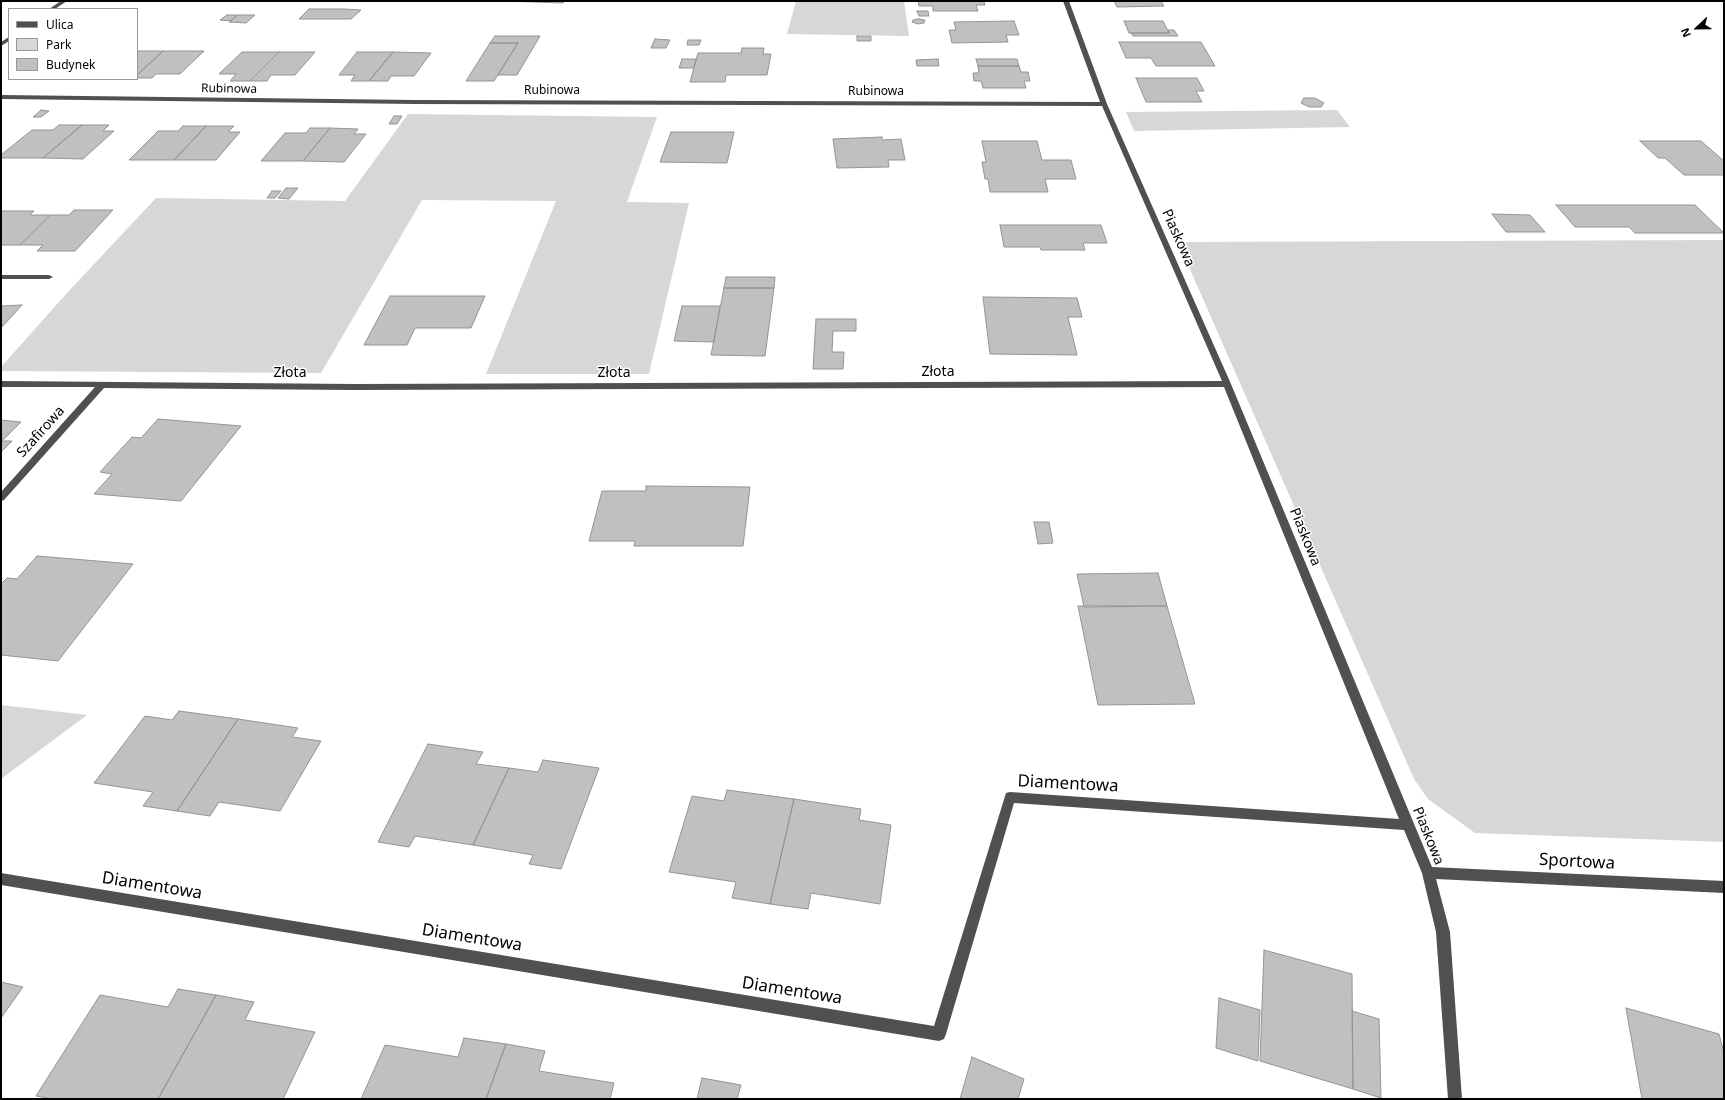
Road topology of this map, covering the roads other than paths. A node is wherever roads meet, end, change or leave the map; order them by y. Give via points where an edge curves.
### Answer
1 (64, 1) edge
2 (1066, 1) edge
3 (54, 8) edge
4 (1, 97) edge
5 (1104, 104) junction
6 (1, 276) edge
7 (50, 276) dead end
8 (1, 384) edge
9 (1227, 384) junction
10 (102, 385) junction
11 (1, 498) edge
12 (1408, 825) junction
13 (1428, 873) junction
14 (1, 879) edge
15 (1724, 886) edge
16 (1455, 1099) edge

1 - 3 street
2 - 5 street, Piaskowa
4 - 5 street, Rubinowa via 422,102
5 - 9 street, Piaskowa
6 - 7 street
8 - 10 street, Złota
9 - 10 street, Złota via 402,387
9 - 12 street, Piaskowa
10 - 11 street, Szafirowa
12 - 13 street, Piaskowa
12 - 14 street, Diamentowa via 1010,797 938,1034
13 - 15 street, Sportowa
13 - 16 street, Piaskowa via 1443,932

